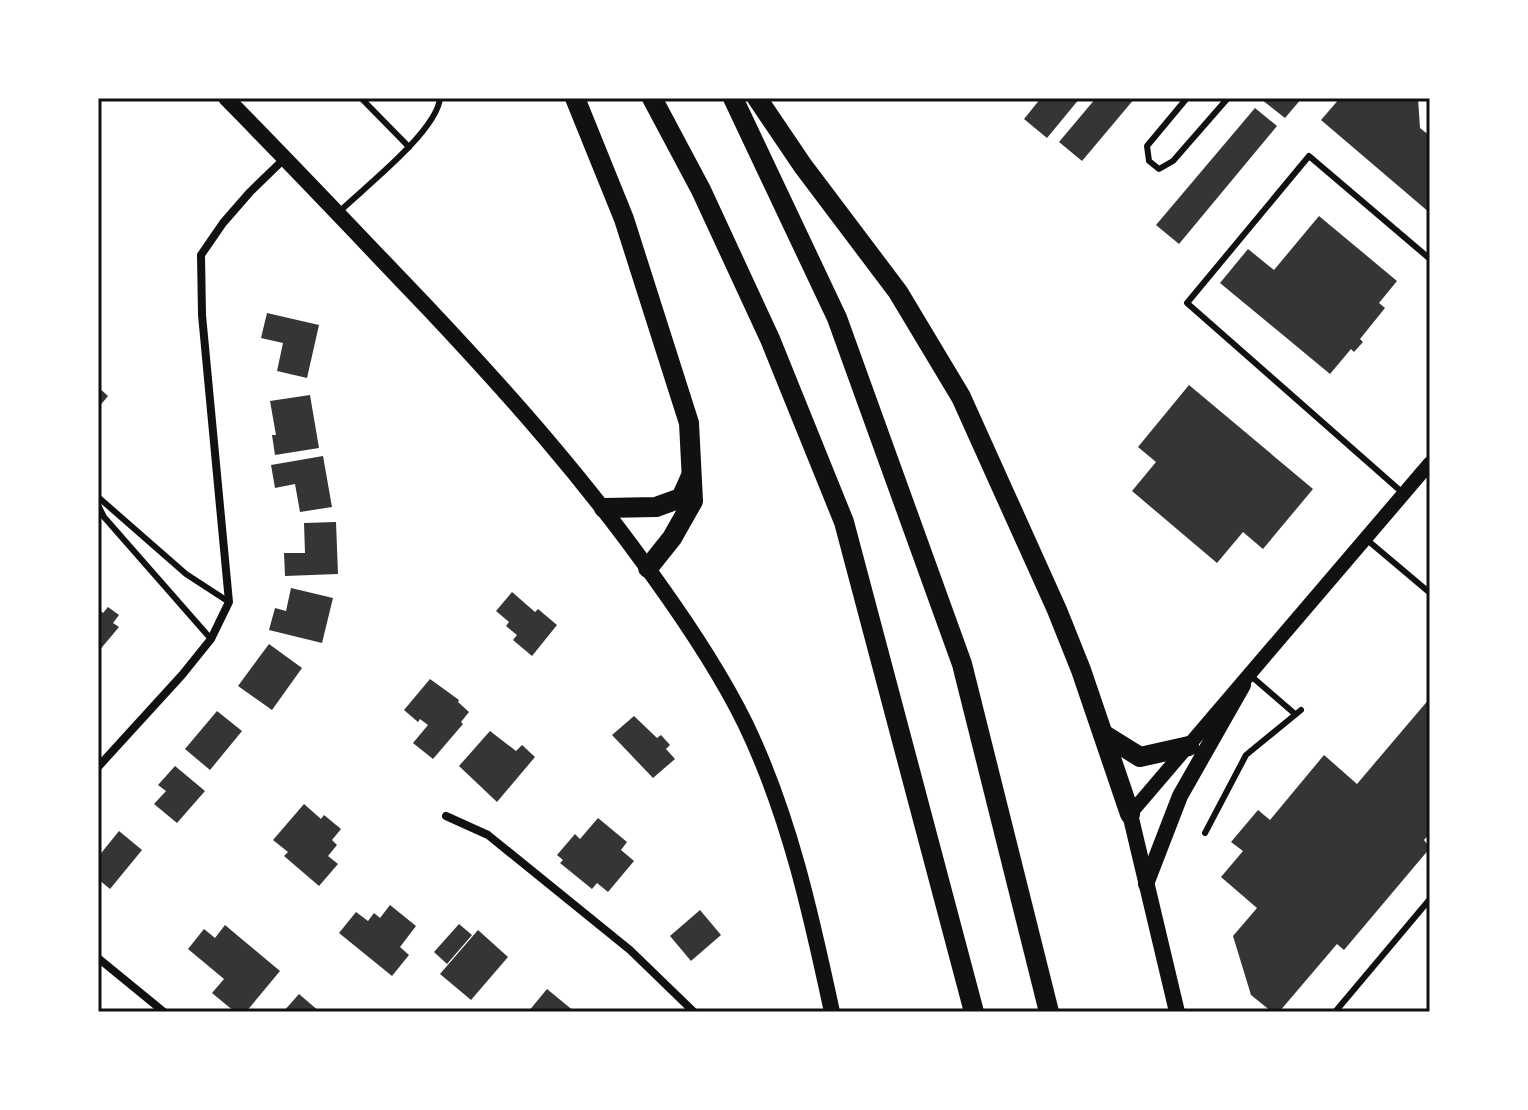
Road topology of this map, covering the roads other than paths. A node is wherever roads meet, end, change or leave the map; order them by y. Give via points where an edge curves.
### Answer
1 (226, 98) edge
2 (361, 98) edge
3 (440, 98) edge
4 (575, 98) edge
5 (652, 98) edge
6 (733, 98) edge
7 (757, 98) edge
8 (1187, 98) edge
9 (1228, 98) edge
10 (409, 147) junction
11 (285, 158) junction
12 (337, 213) junction
13 (1430, 259) edge
14 (1430, 463) edge
15 (692, 475) junction
16 (1404, 494) junction
17 (98, 497) edge
18 (98, 505) edge
19 (604, 508) junction
20 (1366, 539) junction
21 (648, 568) junction
22 (1430, 593) edge
23 (229, 602) junction
24 (211, 639) junction
25 (1247, 680) junction
26 (1103, 734) junction
27 (1189, 746) junction
28 (100, 761) edge
29 (1130, 814) junction
30 (446, 816) dead end
31 (1205, 833) dead end
32 (1146, 884) junction
33 (1430, 899) edge
34 (98, 958) edge
35 (164, 1012) edge
36 (694, 1012) edge
37 (832, 1012) edge
38 (974, 1012) edge
39 (1049, 1012) edge
40 (1177, 1012) edge
41 (1335, 1012) edge

1 - 11 main road
2 - 10 lane
3 - 10 lane via 439,110
4 - 15 highway via 624,219 689,423
5 - 38 highway via 770,339 844,522
6 - 39 highway via 837,318 962,664
7 - 26 highway via 898,292 961,397 1057,610
8 - 9 lane via 1147,146 1149,161 1159,169 1173,161
10 - 12 lane
11 - 12 main road
11 - 23 street via 223,223 201,255
12 - 19 main road via 499,384
13 - 16 lane via 1309,156 1187,303
14 - 16 street
15 - 19 highway via 681,498 656,507
15 - 21 highway via 693,501
16 - 20 street
17 - 23 lane via 186,574
18 - 24 lane
19 - 21 main road
20 - 22 lane
20 - 25 street
21 - 37 main road via 708,653 746,724 804,894
23 - 24 street
24 - 28 street
25 - 27 street
25 - 31 lane via 1298,712 1246,755
25 - 32 main road via 1180,796
26 - 27 highway via 1140,757
26 - 29 highway
27 - 29 street
29 - 32 main road
30 - 36 street via 488,835 630,950
32 - 40 main road
33 - 41 lane
34 - 35 street

